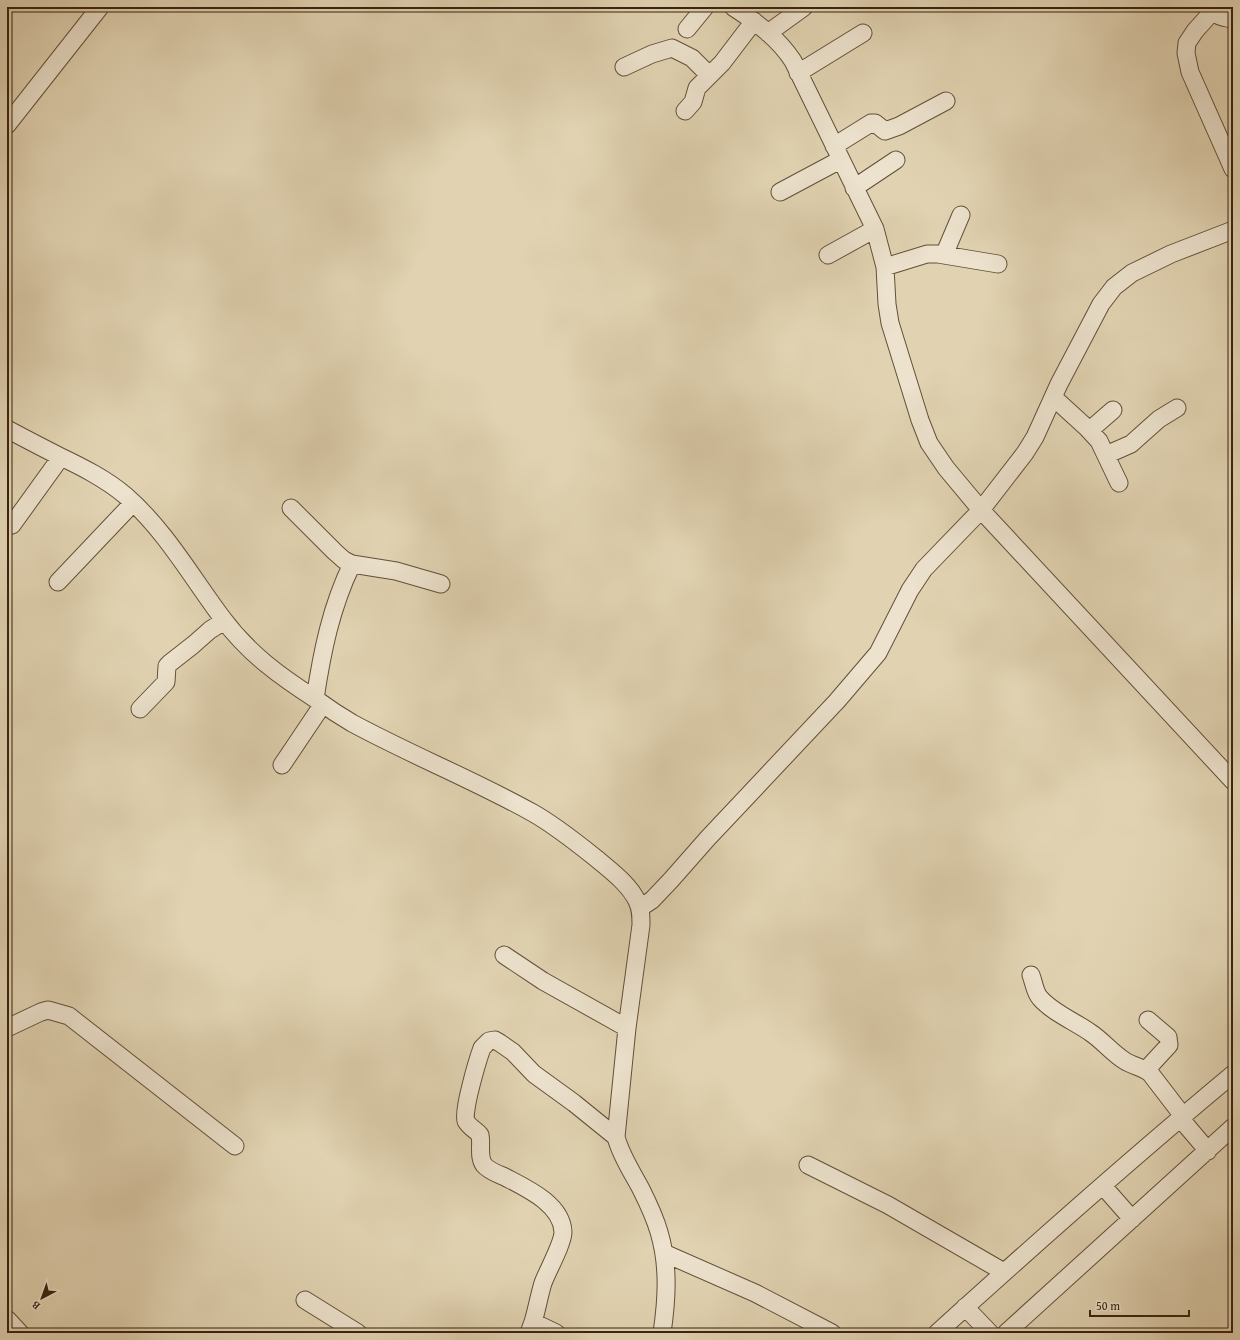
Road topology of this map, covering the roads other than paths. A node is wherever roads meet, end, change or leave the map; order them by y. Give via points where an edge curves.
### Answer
1 (100, 7) edge
2 (705, 7) edge
3 (733, 7) edge
4 (804, 7) edge
5 (1210, 10) edge
6 (752, 16) edge
7 (1233, 19) edge
8 (687, 29) dead end
9 (768, 33) junction
10 (863, 33) dead end
11 (624, 67) dead end
12 (798, 73) junction
13 (709, 75) junction
14 (946, 101) dead end
15 (686, 111) dead end
16 (7, 124) edge
17 (837, 153) junction
18 (896, 160) dead end
19 (1233, 169) edge
20 (854, 188) junction
21 (780, 192) dead end
22 (961, 215) dead end
23 (875, 229) junction
24 (1233, 230) edge
25 (828, 254) dead end
26 (944, 256) junction
27 (998, 264) dead end
28 (885, 267) junction
29 (1053, 396) junction
30 (1177, 408) dead end
31 (1113, 410) dead end
32 (7, 430) edge
33 (1090, 430) junction
34 (1106, 455) junction
35 (61, 457) junction
36 (1119, 483) dead end
37 (133, 503) junction
38 (291, 508) dead end
39 (981, 510) junction
40 (12, 525) dead end
41 (352, 564) junction
42 (58, 582) dead end
43 (441, 584) dead end
44 (224, 620) junction
45 (319, 702) junction
46 (140, 709) dead end
47 (282, 765) dead end
48 (1233, 781) edge
49 (640, 908) junction
50 (504, 955) dead end
51 (1031, 975) dead end
52 (1148, 1020) dead end
53 (7, 1028) edge
54 (627, 1028) junction
55 (1146, 1070) junction
56 (1233, 1074) edge
57 (1181, 1117) junction
58 (1233, 1128) edge
59 (616, 1137) junction
60 (1200, 1143) junction
61 (235, 1146) dead end
62 (808, 1165) dead end
63 (1103, 1186) junction
64 (1125, 1211) junction
65 (664, 1253) junction
66 (1004, 1272) junction
67 (305, 1300) dead end
68 (965, 1307) junction
69 (531, 1327) edge
70 (985, 1327) edge
71 (358, 1333) edge
72 (556, 1333) edge
73 (662, 1333) edge
74 (832, 1333) edge
75 (937, 1333) edge
76 (1006, 1333) edge

1 - 16 street
2 - 8 street
3 - 6 street
4 - 9 street
5 - 7 street
5 - 19 street via 1187,43 1186,54 1190,72
6 - 9 street
6 - 13 street via 722,63
9 - 12 street via 785,49
10 - 12 street
11 - 13 street via 672,48 692,58
12 - 17 street
13 - 15 street via 697,88 693,102
14 - 17 street via 885,131 880,119 871,123
17 - 20 street
17 - 21 street
18 - 20 street
20 - 23 street
22 - 26 street
23 - 25 street
23 - 28 street
24 - 29 street via 1171,254 1132,273 1114,287 1101,304
26 - 27 street
26 - 28 street via 926,254
28 - 39 street via 890,323 929,443
29 - 33 street
29 - 39 street via 1025,453
30 - 34 street via 1159,419 1131,444
31 - 33 street
32 - 35 street
33 - 34 street
34 - 36 street
35 - 37 street via 104,480
35 - 40 street
37 - 42 street
37 - 44 street via 164,536
38 - 41 street via 335,552
39 - 48 street
39 - 49 street via 924,569 910,590 878,654 657,895
41 - 43 street via 396,571
41 - 45 street via 342,584 323,652
44 - 45 street via 253,654
44 - 46 street via 170,662 167,666 166,682
45 - 47 street
45 - 49 street via 381,739 534,814 559,830 627,886
49 - 54 street via 641,925
50 - 54 street via 543,981
51 - 55 street via 1038,995 1046,1004 1092,1034 1115,1055
52 - 55 street via 1168,1037 1169,1045
53 - 61 street via 48,1010 69,1016
54 - 59 street
55 - 57 street via 1162,1088
56 - 57 street
57 - 60 street
57 - 63 street
58 - 60 street
59 - 65 street via 621,1154 641,1188 652,1214
59 - 69 street via 534,1074 513,1052 500,1043 489,1041 480,1052 465,1116 467,1123 480,1135 483,1164 528,1189 554,1209 563,1231 562,1240 543,1284
60 - 64 street
62 - 66 street via 888,1205
63 - 64 street
63 - 66 street
64 - 76 street
65 - 73 street via 667,1295
65 - 74 street via 755,1293
66 - 68 street
67 - 71 street
68 - 70 street
68 - 75 street
69 - 72 street

